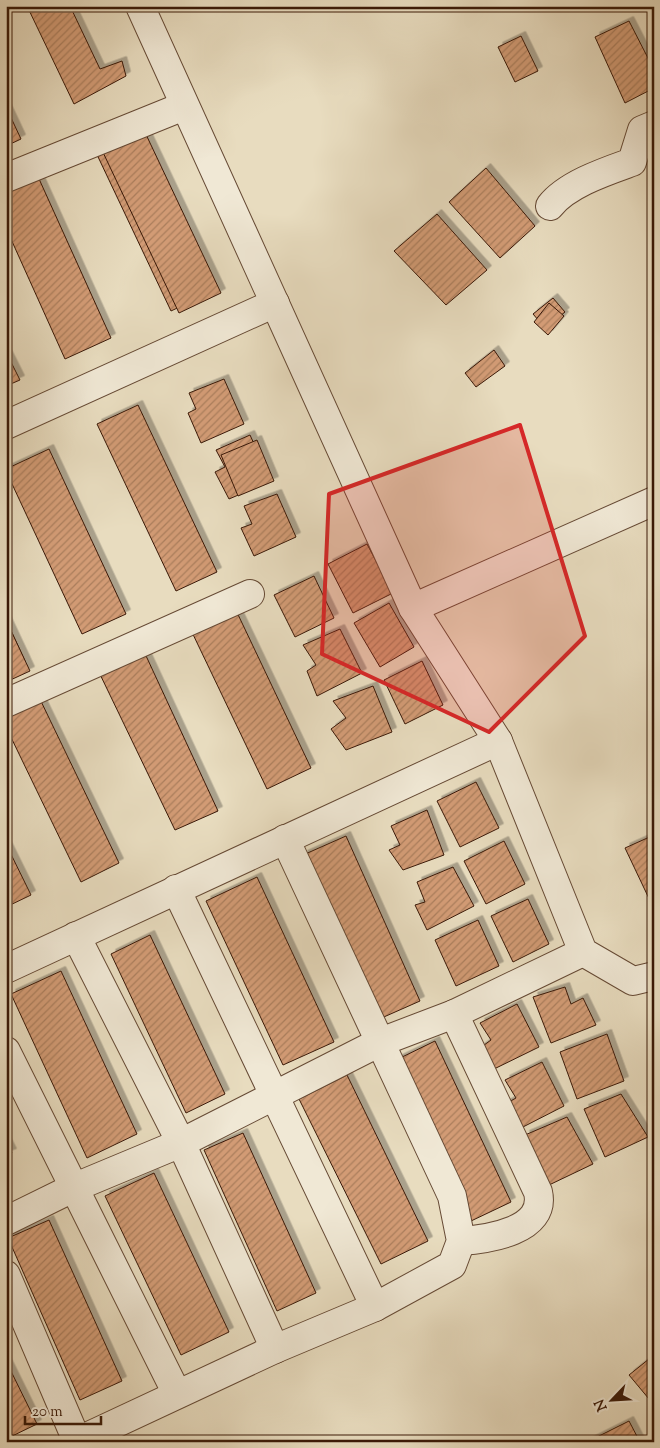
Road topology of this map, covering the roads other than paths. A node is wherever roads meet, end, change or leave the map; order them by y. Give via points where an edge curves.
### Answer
1 (140, 6) edge
2 (184, 106) junction
3 (654, 125) edge
4 (6, 178) edge
5 (550, 206) dead end
6 (275, 303) junction
7 (6, 425) edge
8 (654, 501) edge
9 (250, 594) dead end
10 (413, 608) junction
11 (6, 703) edge
12 (498, 741) junction
13 (285, 840) junction
14 (176, 889) junction
15 (76, 936) junction
16 (583, 952) junction
17 (6, 969) edge
18 (654, 976) edge
19 (454, 1014) junction
20 (378, 1043) junction
21 (6, 1051) edge
22 (275, 1094) junction
23 (180, 1143) junction
24 (73, 1188) junction
25 (6, 1221) edge
26 (461, 1242) junction
27 (6, 1275) edge
28 (375, 1307) junction
29 (275, 1349) junction
30 (177, 1394) junction
31 (77, 1442) edge

1 - 2 lane
2 - 4 lane
2 - 6 lane
3 - 5 lane via 642,130 632,162 602,172 557,197
6 - 7 lane
6 - 10 lane
8 - 10 lane
9 - 11 lane
10 - 12 lane
12 - 13 lane
12 - 16 lane
13 - 14 lane
13 - 20 lane
14 - 15 lane
14 - 22 lane
15 - 17 lane
15 - 23 lane
16 - 18 lane via 634,981
16 - 19 lane
19 - 20 lane
19 - 26 lane via 540,1202 536,1214 525,1224 492,1238
20 - 22 lane
20 - 26 lane via 452,1196
21 - 24 lane
22 - 23 lane
22 - 28 lane
23 - 24 lane
23 - 29 lane
24 - 25 lane
24 - 30 lane
26 - 28 lane via 452,1265
27 - 31 lane
28 - 29 lane
29 - 30 lane
30 - 31 lane

